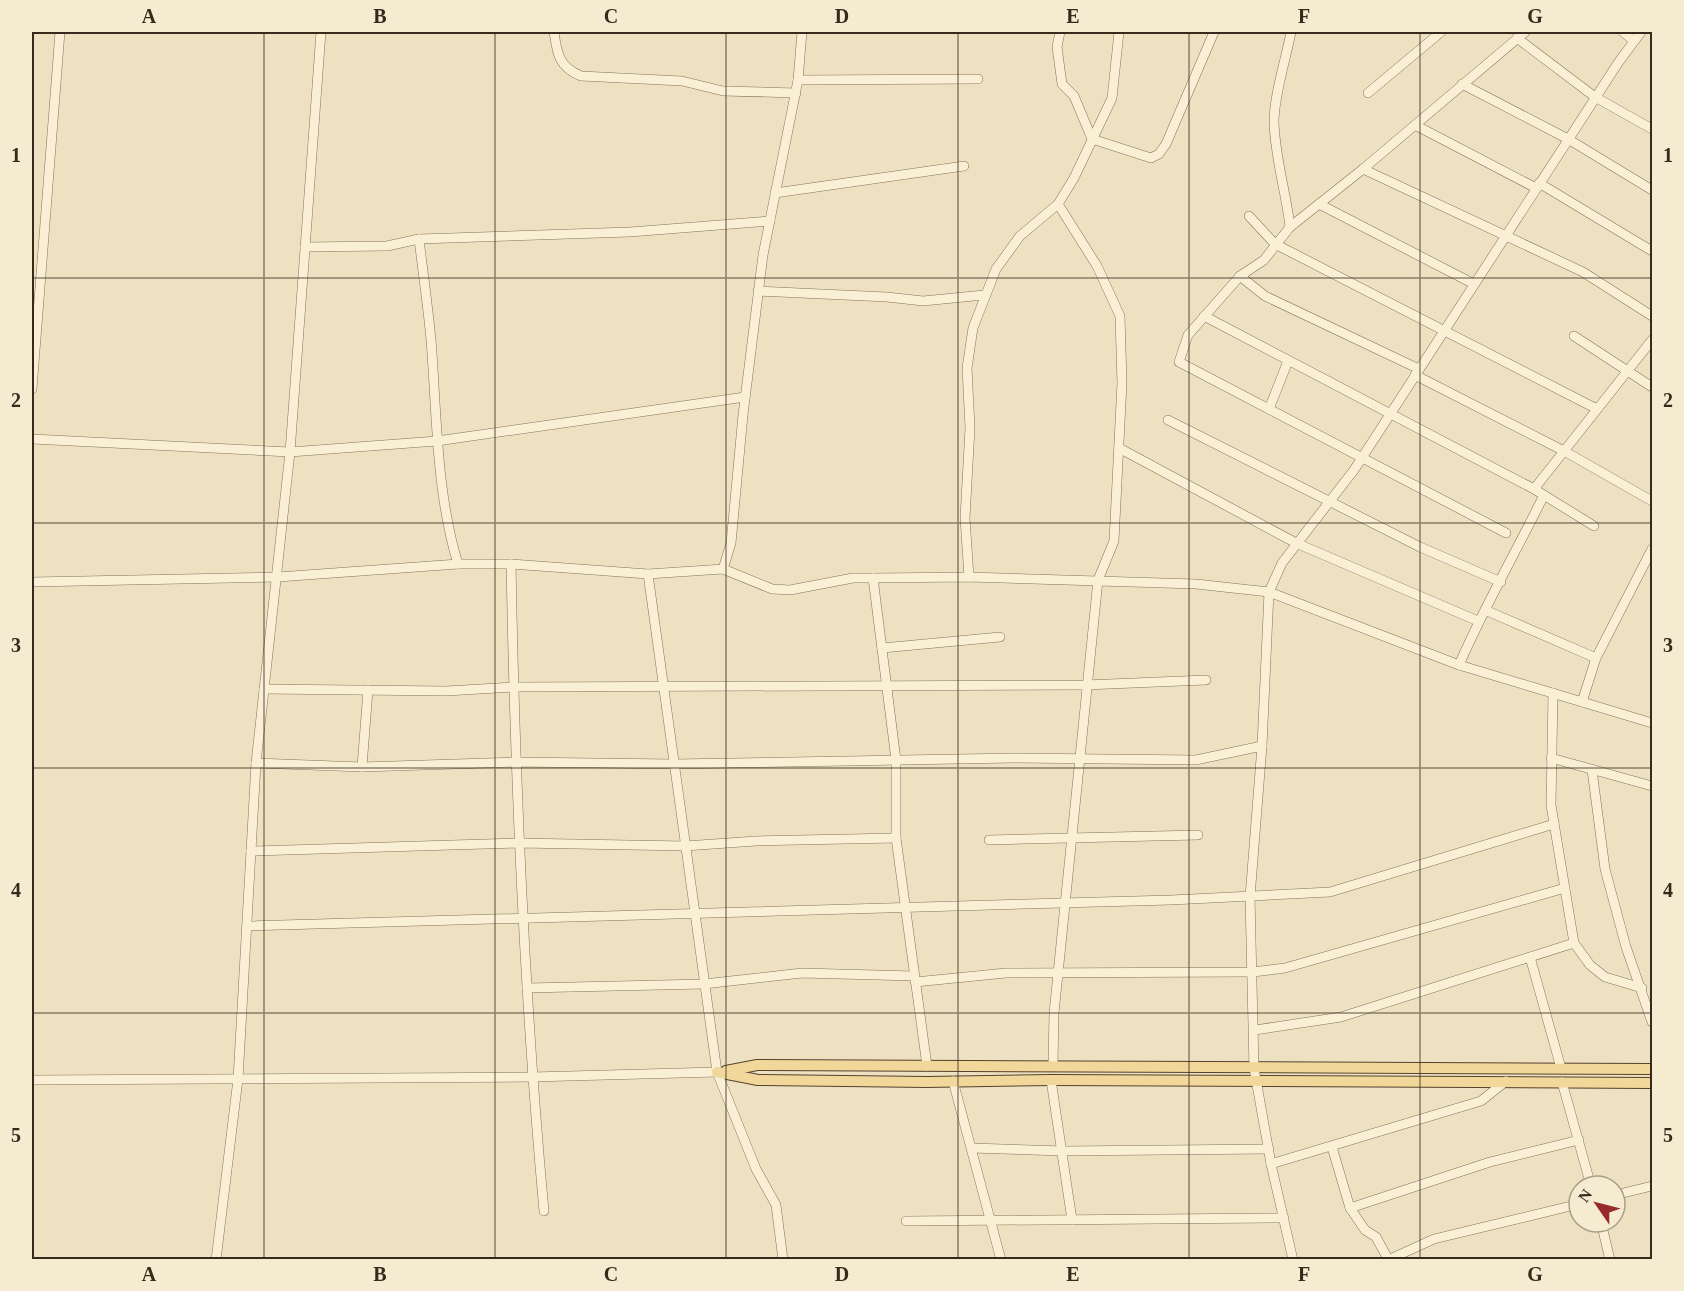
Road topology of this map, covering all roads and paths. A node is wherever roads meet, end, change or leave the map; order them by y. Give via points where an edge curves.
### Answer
1 (60, 32) edge
2 (321, 32) edge
3 (554, 32) edge
4 (802, 32) edge
5 (1060, 32) edge
6 (1119, 32) edge
7 (1214, 32) edge
8 (1291, 32) edge
9 (1441, 32) edge
10 (1525, 32) edge
11 (1623, 32) edge
12 (1641, 32) edge
13 (1517, 38) junction
14 (1634, 41) junction
15 (978, 79) dead end
16 (798, 80) junction
17 (1462, 84) junction
18 (796, 93) junction
19 (1368, 93) dead end
20 (1595, 97) junction
21 (1415, 124) junction
22 (1653, 129) edge
23 (1092, 139) junction
24 (1568, 139) junction
25 (963, 166) dead end
26 (1363, 169) junction
27 (1538, 186) junction
28 (1653, 190) edge
29 (775, 193) junction
30 (1058, 204) junction
31 (1319, 204) junction
32 (1249, 216) dead end
33 (770, 221) junction
34 (1290, 227) junction
35 (1505, 236) junction
36 (419, 239) junction
37 (1275, 244) junction
38 (305, 247) junction
39 (1653, 251) edge
40 (1240, 276) junction
41 (1474, 284) junction
42 (758, 291) junction
43 (984, 295) junction
44 (1204, 316) junction
45 (1653, 316) edge
46 (1443, 331) junction
47 (1574, 336) dead end
48 (1653, 340) edge
49 (1288, 361) junction
50 (1627, 371) junction
51 (1417, 372) junction
52 (1653, 387) edge
53 (32, 389) edge
54 (745, 397) junction
55 (1269, 409) junction
56 (1597, 409) junction
57 (1389, 415) junction
58 (1168, 420) dead end
59 (32, 439) edge
60 (438, 441) junction
61 (1119, 448) junction
62 (1564, 451) junction
63 (290, 452) junction
64 (1362, 458) junction
65 (1534, 489) junction
66 (1544, 495) junction
67 (1653, 501) edge
68 (1329, 502) junction
69 (1593, 525) dead end
70 (1506, 533) dead end
71 (1296, 543) junction
72 (1653, 549) edge
73 (459, 564) junction
74 (511, 564) junction
75 (723, 569) junction
76 (648, 574) junction
77 (278, 577) junction
78 (969, 577) junction
79 (873, 578) junction
80 (1098, 580) junction
81 (32, 582) edge
82 (1501, 582) junction
83 (1269, 592) junction
84 (1485, 610) junction
85 (1478, 621) junction
86 (1000, 637) dead end
87 (882, 648) junction
88 (1596, 658) junction
89 (1459, 665) junction
90 (1206, 680) dead end
91 (887, 685) junction
92 (1085, 685) junction
93 (513, 687) junction
94 (264, 688) junction
95 (663, 688) junction
96 (368, 690) junction
97 (1553, 693) junction
98 (1582, 702) junction
99 (1653, 723) edge
100 (1262, 746) junction
101 (1079, 758) junction
102 (1551, 758) junction
103 (896, 760) junction
104 (256, 762) junction
105 (515, 762) junction
106 (674, 764) junction
107 (362, 767) junction
108 (1592, 770) junction
109 (1653, 786) edge
110 (1554, 824) junction
111 (1198, 835) dead end
112 (896, 838) junction
113 (988, 840) dead end
114 (1071, 840) junction
115 (519, 843) junction
116 (685, 846) junction
117 (251, 851) junction
118 (1565, 888) junction
119 (1250, 897) junction
120 (1065, 902) junction
121 (904, 908) junction
122 (695, 914) junction
123 (524, 919) junction
124 (247, 926) junction
125 (1574, 943) junction
126 (1530, 957) junction
127 (1253, 972) junction
128 (1058, 975) junction
129 (915, 979) junction
130 (704, 984) junction
131 (527, 988) junction
132 (1642, 988) junction
133 (1653, 1022) edge
134 (1255, 1030) junction
135 (1053, 1065) junction
136 (927, 1066) junction
137 (1254, 1068) junction
138 (1561, 1068) junction
139 (1653, 1069) edge
140 (717, 1072) junction
141 (532, 1077) junction
142 (238, 1079) junction
143 (32, 1080) edge
144 (1051, 1080) junction
145 (953, 1081) junction
146 (1506, 1082) junction
147 (1562, 1082) junction
148 (1255, 1083) junction
149 (1653, 1083) edge
150 (1579, 1140) junction
151 (1332, 1147) junction
152 (972, 1148) junction
153 (1269, 1149) junction
154 (1063, 1151) junction
155 (1272, 1164) junction
156 (1588, 1174) edge
157 (1653, 1186) edge
158 (1627, 1192) edge
159 (1567, 1207) edge
160 (1350, 1208) junction
161 (544, 1211) dead end
162 (1284, 1218) junction
163 (1072, 1220) junction
164 (906, 1221) dead end
165 (991, 1221) junction
166 (1603, 1234) edge
167 (1388, 1259) edge
168 (216, 1260) edge
169 (783, 1260) edge
170 (1001, 1260) edge
171 (1293, 1260) edge
172 (1610, 1260) edge

1 - 53 street
2 - 38 street
3 - 18 street via 560,63 567,71 581,76 682,81 723,92
4 - 16 street
5 - 23 street via 1057,47 1062,84 1074,96
6 - 23 street via 1112,98
7 - 23 street via 1159,154 1151,158
8 - 34 street via 1274,120 1278,169
9 - 19 street
10 - 13 street
11 - 14 street
12 - 14 street
13 - 17 street
13 - 20 street
14 - 20 street
15 - 16 street
16 - 18 street
17 - 21 street
17 - 24 street
18 - 29 street
20 - 22 street
20 - 24 street
21 - 26 street
21 - 27 street
23 - 30 street
24 - 27 street
24 - 28 street
25 - 29 street
26 - 31 street
26 - 35 street
27 - 35 street
27 - 39 street
29 - 33 street
30 - 43 street via 1020,236 996,269
30 - 61 street via 1097,266 1120,316
31 - 34 street
31 - 41 street
32 - 37 street
33 - 36 street via 630,232
33 - 42 street
34 - 37 street
35 - 41 street
35 - 45 street via 1582,272
36 - 38 street via 387,246
36 - 60 street
37 - 40 street via 1264,260
37 - 46 street
38 - 63 street
40 - 44 street
40 - 51 street via 1265,296
41 - 46 street
42 - 43 street via 923,301
42 - 54 street
43 - 78 street via 973,328 967,369 970,428 965,518
44 - 49 street
44 - 55 street via 1188,335 1179,362
46 - 51 street
46 - 56 street
47 - 50 street
48 - 50 street
49 - 55 street
49 - 57 street
50 - 52 street
50 - 56 street
51 - 57 street
51 - 62 street
54 - 60 street
54 - 75 street via 731,543
55 - 64 street
56 - 62 street
57 - 64 street
57 - 65 street
58 - 68 street
59 - 63 street
60 - 63 street
60 - 73 street via 450,535
61 - 71 street
61 - 80 street via 1114,541
62 - 65 street
62 - 67 street
63 - 77 street
64 - 68 street
64 - 70 street
65 - 66 street
66 - 69 street
66 - 82 street
68 - 71 street
68 - 82 street
71 - 83 street
71 - 85 street
72 - 88 street
73 - 74 street
73 - 77 street
74 - 76 street
74 - 93 street
75 - 76 street
75 - 79 street via 772,589
76 - 95 street
77 - 81 street
77 - 94 street
78 - 79 street
78 - 80 street
79 - 87 street
80 - 83 street
80 - 92 street
82 - 84 street
83 - 89 street
83 - 100 street
84 - 85 street
84 - 88 street
85 - 89 street
86 - 87 street
87 - 91 street
88 - 98 street
89 - 97 street
90 - 92 street
91 - 92 street
91 - 95 street
91 - 103 street
92 - 101 street
93 - 95 street
93 - 96 street
93 - 105 street
94 - 96 street
94 - 104 street
95 - 106 street
96 - 107 street
97 - 98 street
97 - 102 street
98 - 99 street
100 - 101 street via 1196,760
100 - 119 street
101 - 103 street
101 - 114 street
102 - 108 street
102 - 110 street
103 - 106 street
103 - 112 street
104 - 107 street
104 - 117 street
105 - 106 street
105 - 107 street
105 - 115 street
106 - 116 street
108 - 109 street
108 - 132 street via 1605,869 1626,947
110 - 118 street
110 - 119 street via 1330,892
111 - 114 street
112 - 116 street
112 - 121 street
113 - 114 street
114 - 120 street
115 - 116 street
115 - 117 street
115 - 123 street
116 - 122 street
117 - 124 street
118 - 125 street
118 - 127 street via 1285,968
119 - 120 street
119 - 127 street
120 - 121 street
120 - 128 street
121 - 122 street
121 - 129 street
122 - 123 street
122 - 130 street
123 - 124 street
123 - 131 street
124 - 142 street
125 - 126 street
125 - 132 street via 1605,977
126 - 134 street via 1341,1017
126 - 138 street
127 - 128 street
127 - 134 street
128 - 129 street via 1006,973
128 - 135 street
129 - 130 street via 802,973
129 - 136 street
130 - 131 street
130 - 140 street
131 - 141 street
132 - 133 street
134 - 137 street
135 - 136 main road
135 - 137 main road
136 - 140 main road via 757,1065
137 - 138 main road
137 - 148 street
138 - 139 main road
140 - 141 street
140 - 145 main road via 758,1080
140 - 169 street via 756,1169 776,1205
141 - 142 street
141 - 161 street
142 - 143 street
142 - 168 street
144 - 145 main road
144 - 148 main road
144 - 154 street
145 - 152 street
146 - 147 main road
146 - 148 main road
146 - 151 street via 1481,1101
147 - 149 main road
147 - 150 street
148 - 153 street
150 - 156 street
150 - 160 street via 1490,1162
151 - 155 street
151 - 160 street
152 - 154 street
152 - 165 street
153 - 154 street
153 - 155 street
154 - 163 street
155 - 162 street
157 - 158 street
159 - 167 street via 1434,1239
160 - 167 street via 1365,1230 1376,1237
162 - 163 street
162 - 171 street
163 - 165 street
164 - 165 street
165 - 170 street
166 - 172 street

